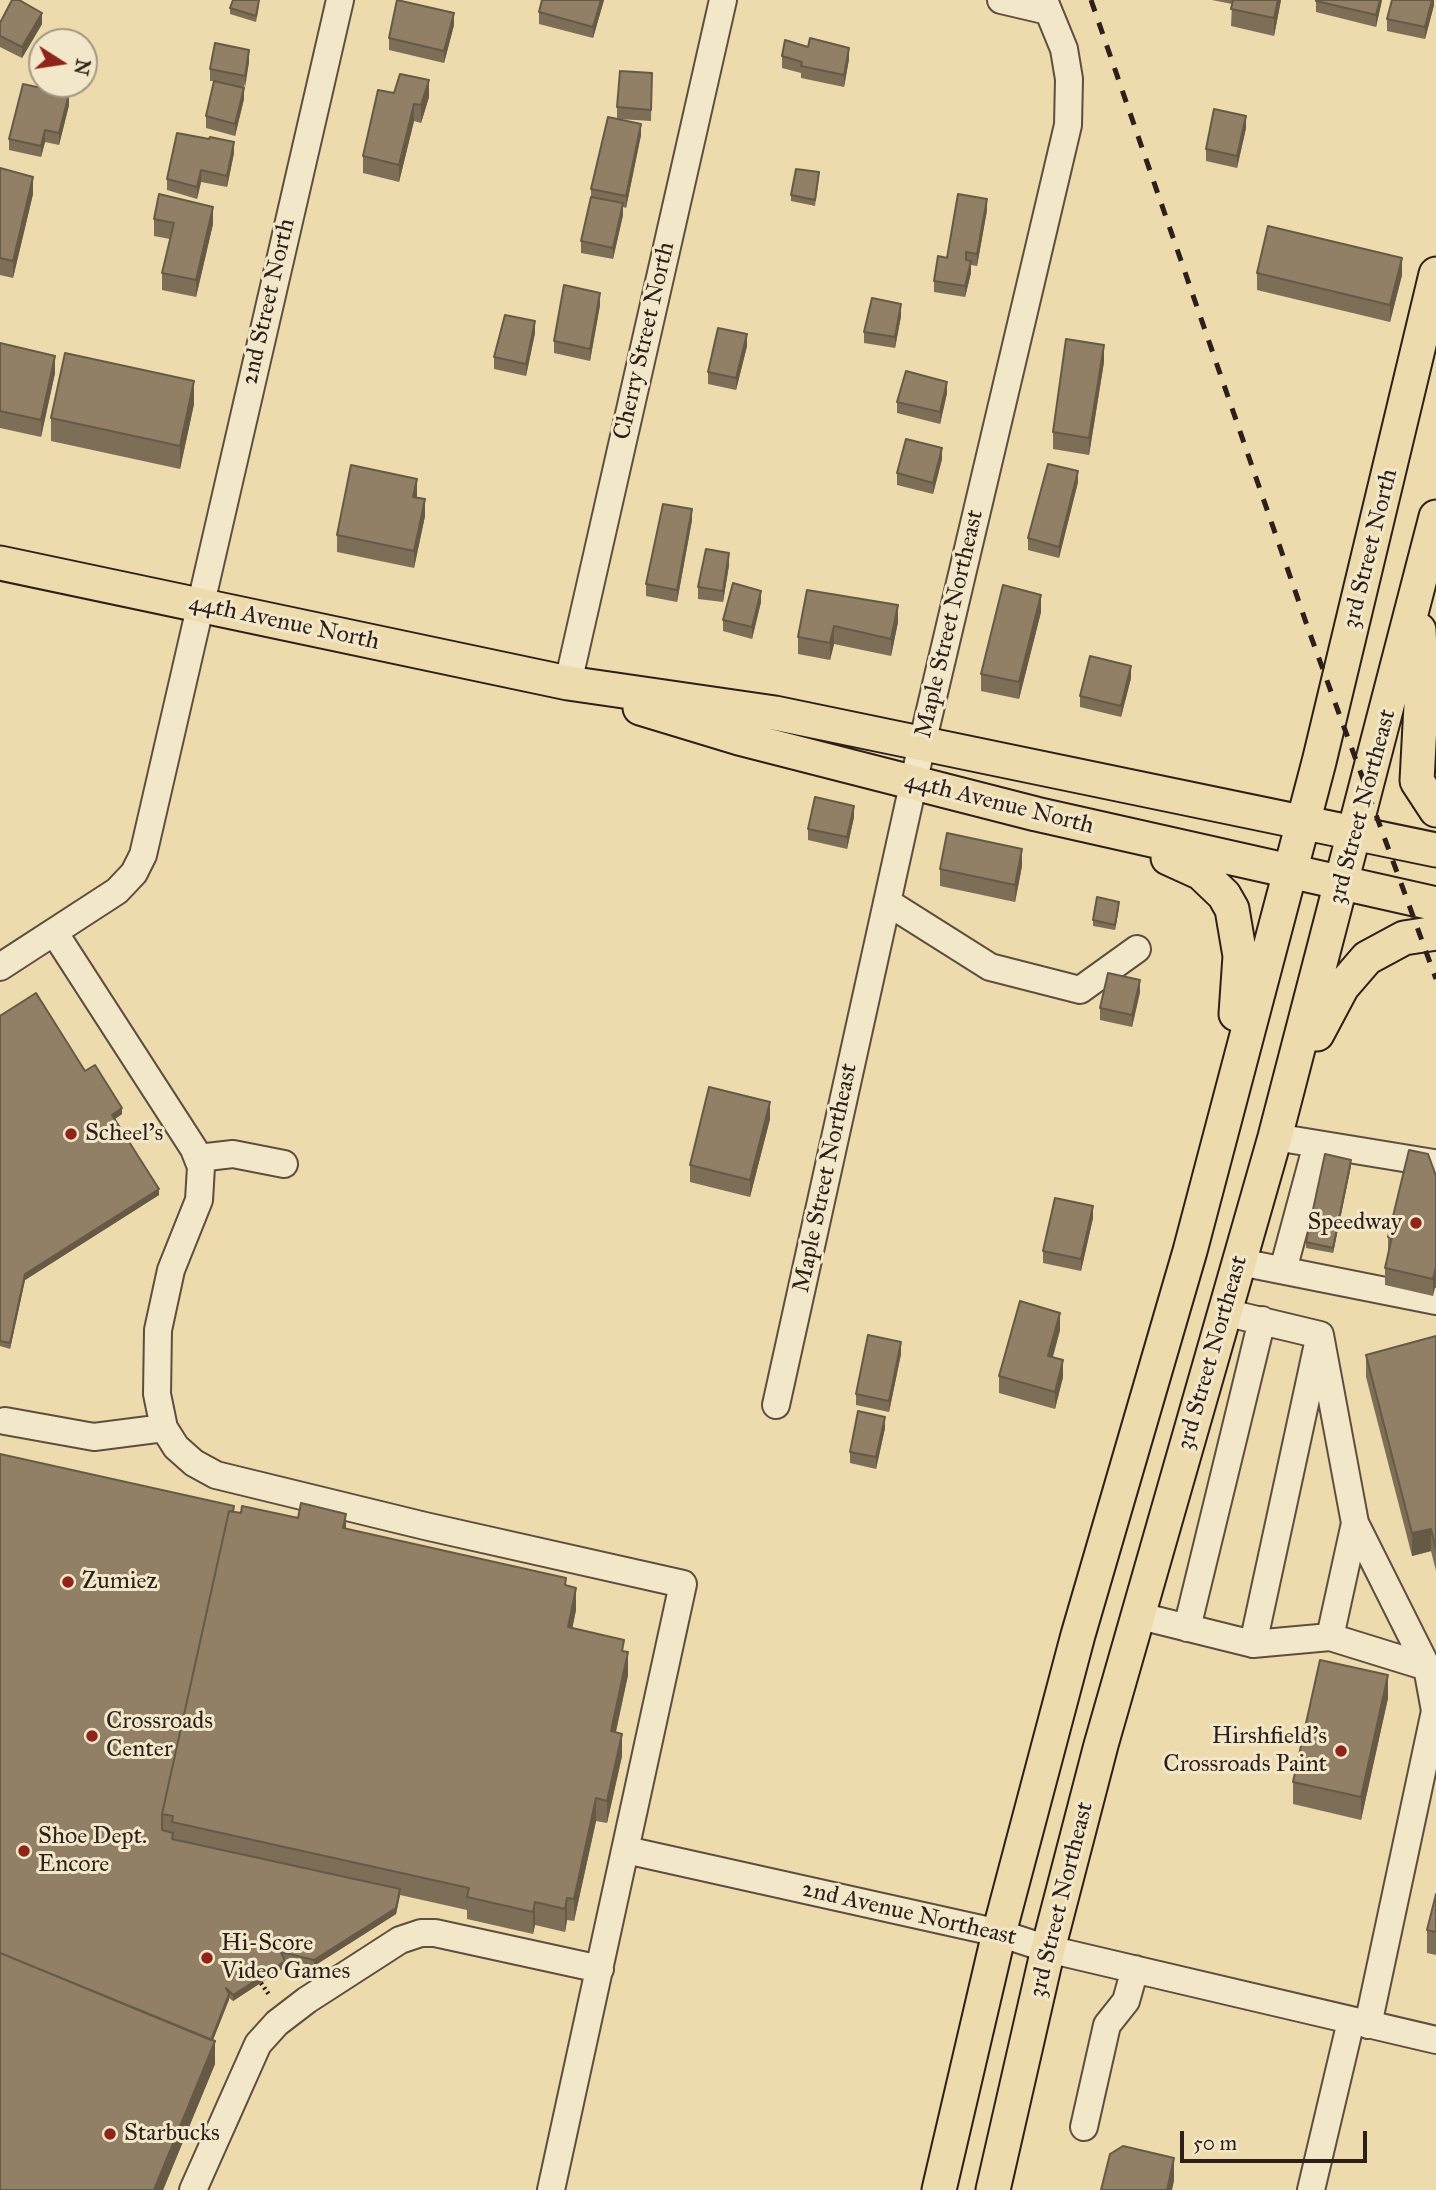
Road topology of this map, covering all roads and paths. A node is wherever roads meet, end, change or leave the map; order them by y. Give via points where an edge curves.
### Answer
1 (340, 0) edge
2 (723, 0) edge
3 (1001, 0) edge
4 (1046, 5) edge
5 (1436, 274) edge
6 (1436, 517) edge
7 (0, 563) edge
8 (1417, 595) junction
9 (199, 605) junction
10 (568, 683) junction
11 (922, 744) junction
12 (913, 783) junction
13 (992, 803) junction
14 (1436, 810) edge
15 (1303, 822) junction
16 (1355, 833) junction
17 (1436, 850) edge
18 (1290, 870) junction
19 (1343, 881) junction
20 (887, 902) junction
21 (1436, 904) edge
22 (54, 932) junction
23 (1436, 933) edge
24 (1137, 948) dead end
25 (0, 967) edge
26 (1275, 1137) junction
27 (1317, 1144) junction
28 (198, 1158) junction
29 (285, 1164) dead end
30 (1436, 1167) edge
31 (1198, 1221) junction
32 (1240, 1262) junction
33 (1283, 1270) junction
34 (1436, 1301) edge
35 (1224, 1312) junction
36 (1262, 1320) junction
37 (1320, 1335) junction
38 (776, 1405) dead end
39 (5, 1422) dead end
40 (164, 1428) junction
41 (1354, 1523) junction
42 (1136, 1615) junction
43 (1187, 1628) junction
44 (1330, 1637) junction
45 (1252, 1644) junction
46 (1427, 1667) junction
47 (626, 1850) junction
48 (999, 1933) junction
49 (1048, 1949) junction
50 (600, 1969) junction
51 (1135, 1969) junction
52 (1359, 2023) junction
53 (1436, 2040) edge
54 (1084, 2127) dead end
55 (193, 2190) edge
56 (551, 2190) edge
57 (939, 2190) edge
58 (993, 2190) edge
59 (1311, 2190) edge

1 - 9 street, 2nd Street North
2 - 10 street, Cherry Street North
3 - 4 street
4 - 11 street, Maple Street Northeast via 1064,49 1068,125
5 - 15 main road, 3rd Street North
6 - 8 main road, 3rd Street Northeast
7 - 9 main road, 44th Avenue North
8 - 14 main road via 1422,687 1417,781
8 - 16 main road, 3rd Street Northeast
9 - 10 main road, 44th Avenue North
9 - 22 street, 2nd Street North via 143,856 117,891
10 - 11 main road, 44th Avenue North via 775,713
10 - 12 main road, 44th Avenue North via 678,721
11 - 12 street, Maple Street Northeast
11 - 15 main road, 44th Avenue North
12 - 13 main road, 44th Avenue North
12 - 20 street, Maple Street Northeast
13 - 18 main road, 44th Avenue North
13 - 31 main road via 1190,867 1210,880 1232,909 1240,956 1235,1019
15 - 16 main road, 44th Avenue North
15 - 18 main road, 3rd Street Northeast
16 - 17 main road, 44th Avenue North
16 - 19 main road, 3rd Street Northeast
18 - 19 main road, 44th Avenue North
18 - 31 main road, 3rd Street Northeast
19 - 21 main road, 44th Avenue North
19 - 26 main road, 3rd Street Northeast
20 - 24 street via 990,967 1080,990
20 - 38 street, Maple Street Northeast
22 - 25 street, 2nd Street North
22 - 28 street
23 - 26 main road via 1404,938 1377,950 1352,974 1316,1035
26 - 27 street
26 - 32 main road, 3rd Street Northeast
27 - 30 street
27 - 33 street
28 - 29 street via 233,1154
28 - 40 street via 202,1178 199,1200 171,1270 158,1330 156,1385
31 - 48 main road, 3rd Street Northeast via 1082,1623
32 - 33 street
32 - 35 main road, 3rd Street Northeast
33 - 34 street
35 - 36 street
35 - 42 main road, 3rd Street Northeast
36 - 37 street
36 - 43 street
37 - 41 street
37 - 45 street
39 - 40 street via 94,1437
40 - 47 street via 185,1456 216,1475 683,1584
41 - 44 street
41 - 46 street
42 - 43 street
42 - 49 main road, 3rd Street Northeast
43 - 45 street
44 - 45 street
44 - 46 street
46 - 52 street via 1435,1711
47 - 48 street, 2nd Avenue Northeast
47 - 50 street
48 - 49 street, 2nd Avenue Northeast
48 - 57 main road, 3rd Street Northeast
49 - 51 street, 2nd Avenue Northeast
49 - 58 main road, 3rd Street Northeast
50 - 55 street via 435,1933 400,1940 307,2000 258,2044
50 - 56 street
51 - 52 street, 2nd Avenue Northeast
51 - 54 street via 1126,2001 1107,2025
52 - 53 street, 2nd Avenue Northeast
52 - 59 street

